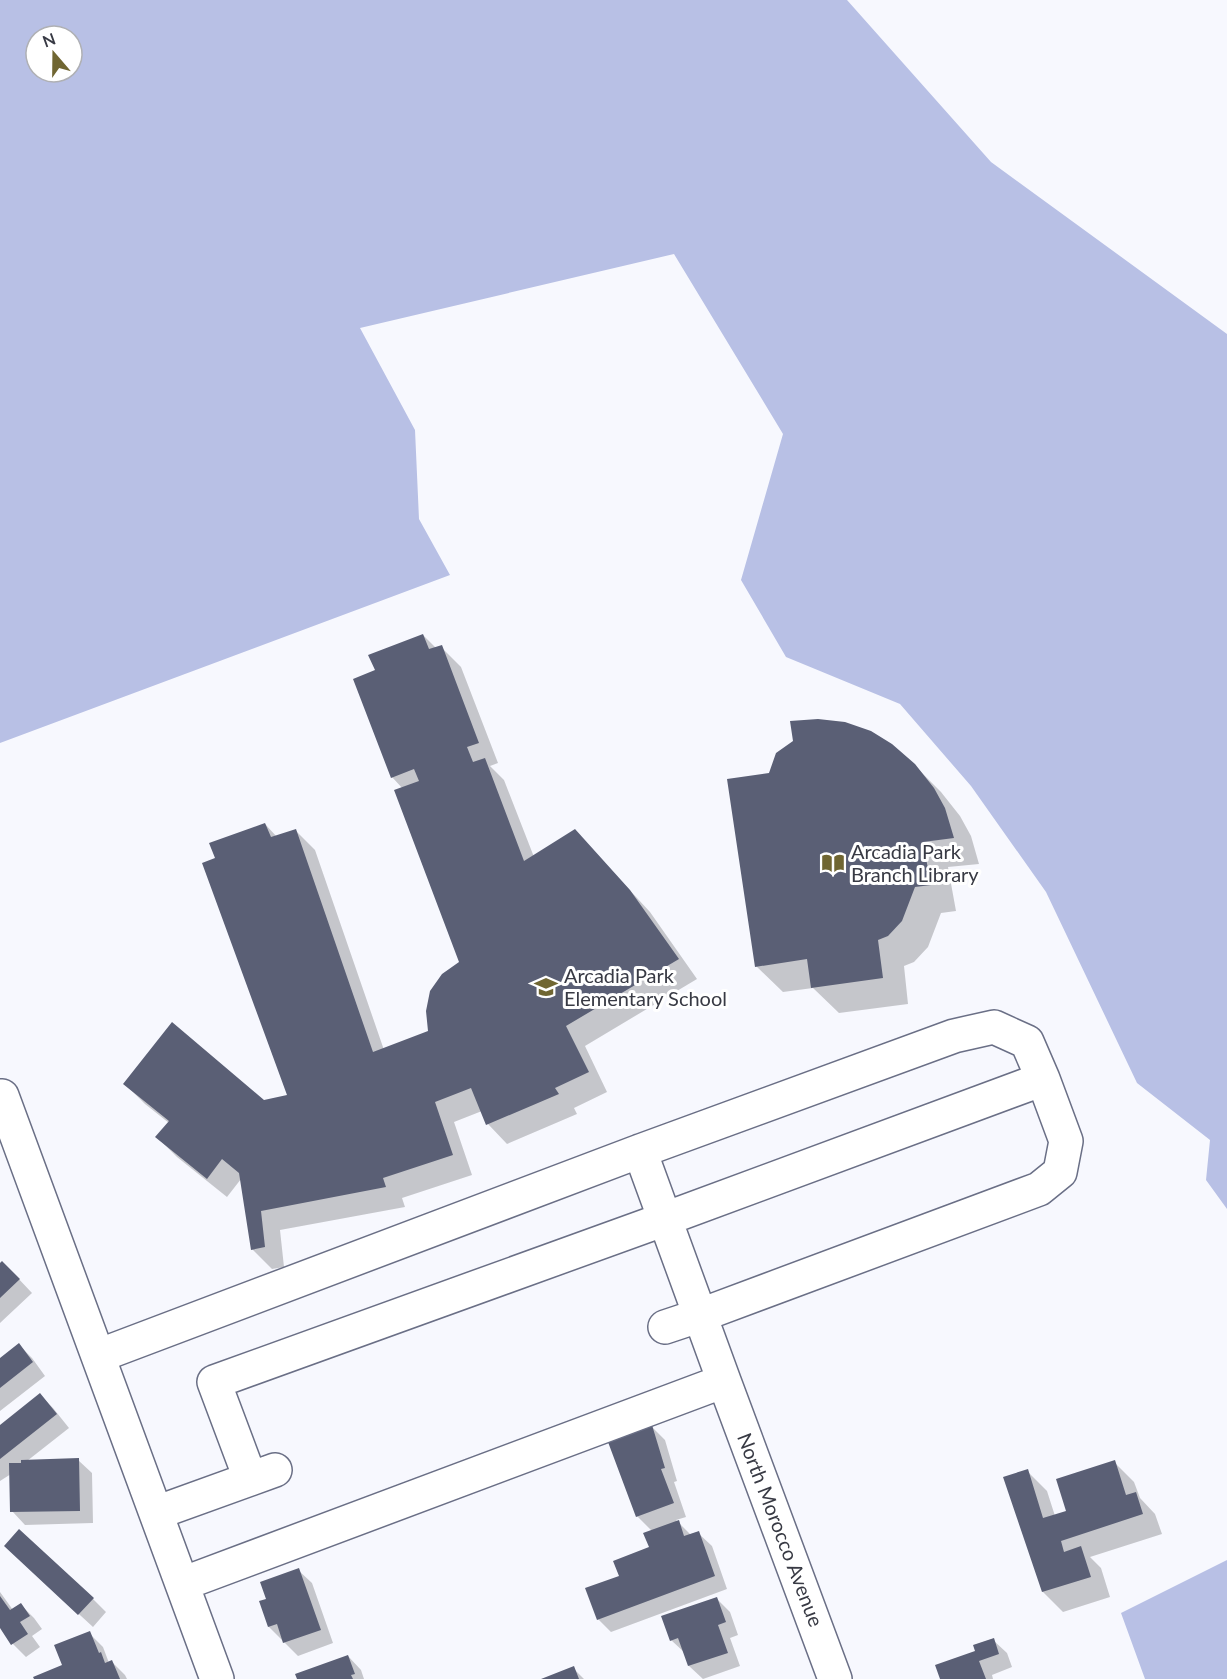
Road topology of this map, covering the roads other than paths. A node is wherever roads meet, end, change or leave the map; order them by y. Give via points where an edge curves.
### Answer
1 (1043, 1079) junction
2 (3, 1096) dead end
3 (640, 1151) junction
4 (664, 1219) junction
5 (700, 1315) junction
6 (665, 1327) dead end
7 (98, 1356) junction
8 (724, 1381) junction
9 (156, 1513) junction
10 (182, 1584) junction
11 (218, 1679) edge
12 (835, 1679) edge

1 - 3 street via 1027,1042 994,1028 954,1036
1 - 4 street
1 - 5 street via 1066,1141 1060,1172 1039,1189
2 - 7 street
3 - 4 street, North Morocco Avenue
3 - 7 street
4 - 5 street, North Morocco Avenue
4 - 9 street via 214,1382 263,1474
5 - 6 street
5 - 8 street, North Morocco Avenue
7 - 9 street
8 - 10 street
8 - 12 street, North Morocco Avenue
9 - 10 street
10 - 11 street

